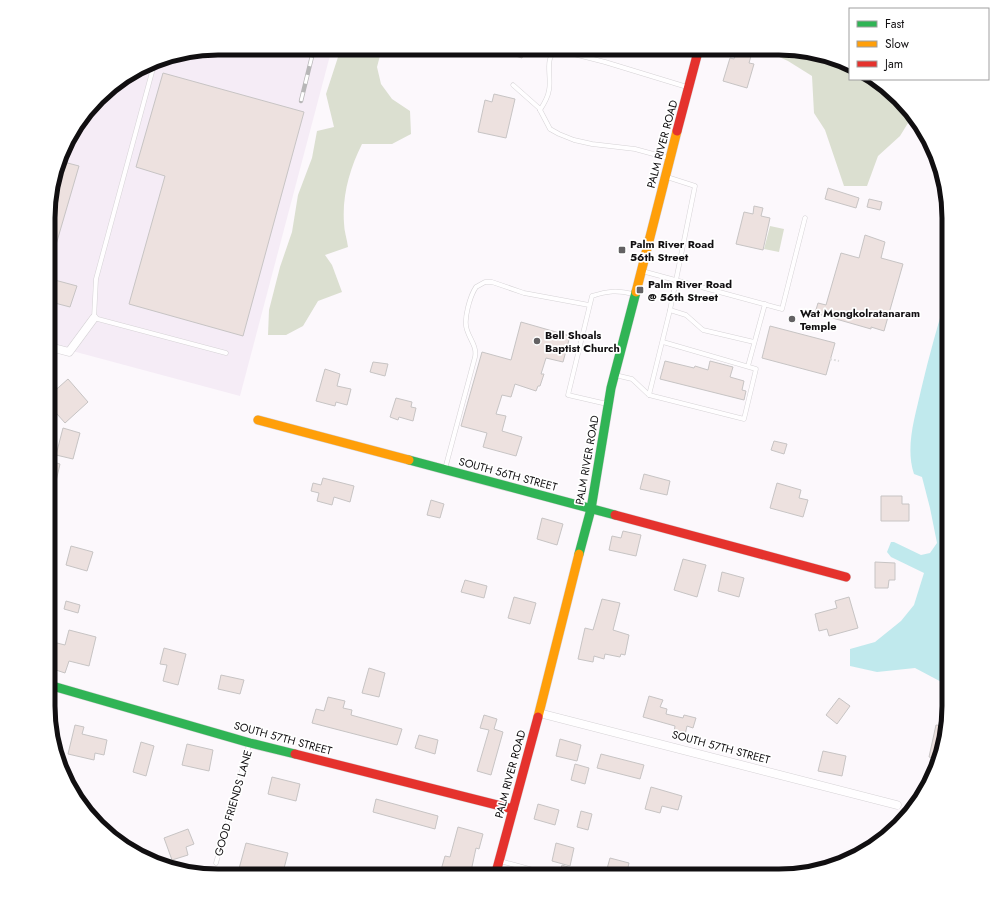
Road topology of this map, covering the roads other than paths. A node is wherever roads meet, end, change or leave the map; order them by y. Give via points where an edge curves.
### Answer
1 (551, 55) edge
2 (578, 55) edge
3 (697, 55) edge
4 (153, 68) edge
5 (513, 85) dead end
6 (689, 88) junction
7 (540, 110) junction
8 (671, 158) junction
9 (666, 176) junction
10 (805, 218) dead end
11 (642, 271) junction
12 (676, 280) junction
13 (636, 295) junction
14 (765, 304) junction
15 (589, 305) junction
16 (670, 310) junction
17 (94, 318) junction
18 (663, 342) junction
19 (754, 342) junction
20 (55, 348) edge
21 (226, 353) dead end
22 (748, 366) junction
23 (615, 375) junction
24 (649, 395) junction
25 (609, 404) junction
26 (258, 420) dead end
27 (445, 470) junction
28 (591, 509) junction
29 (846, 577) dead end
30 (55, 687) edge
31 (539, 713) junction
32 (250, 743) junction
33 (897, 806) dead end
34 (513, 809) junction
35 (499, 861) junction
36 (216, 863) dead end
37 (497, 869) edge
38 (529, 869) edge

1 - 7 lane via 550,89
2 - 6 lane
3 - 6 street, PALM RIVER ROAD
4 - 17 lane via 96,279
5 - 7 lane
6 - 8 street, PALM RIVER ROAD
7 - 8 lane via 550,128 574,140 635,149
8 - 9 street, PALM RIVER ROAD
9 - 11 street, PALM RIVER ROAD
9 - 12 lane via 696,186
10 - 14 lane via 782,309
11 - 12 lane
11 - 13 street, PALM RIVER ROAD
12 - 14 lane
12 - 16 lane
13 - 15 lane via 608,291 592,296
13 - 23 street, PALM RIVER ROAD
14 - 19 lane
15 - 25 lane via 568,395
15 - 27 lane via 524,293 492,282 485,282 476,287 470,300 465,325 476,352
16 - 18 lane
16 - 19 lane via 686,315 703,330
17 - 20 street via 69,352
17 - 21 lane
18 - 22 lane
18 - 24 lane
19 - 22 lane
22 - 24 lane via 756,369 744,419
23 - 24 lane via 632,379
23 - 25 street, PALM RIVER ROAD
25 - 28 street, PALM RIVER ROAD
26 - 27 street, SOUTH 56TH STREET
27 - 28 street, SOUTH 56TH STREET
28 - 29 street, SOUTH 56TH STREET
28 - 31 street, PALM RIVER ROAD
30 - 32 street, SOUTH 57TH STREET
31 - 33 street, SOUTH 57TH STREET
31 - 34 street, PALM RIVER ROAD
32 - 34 street, SOUTH 57TH STREET
32 - 36 lane, GOOD FRIENDS LANE
34 - 35 street, PALM RIVER ROAD
35 - 37 street, PALM RIVER ROAD
35 - 38 lane

